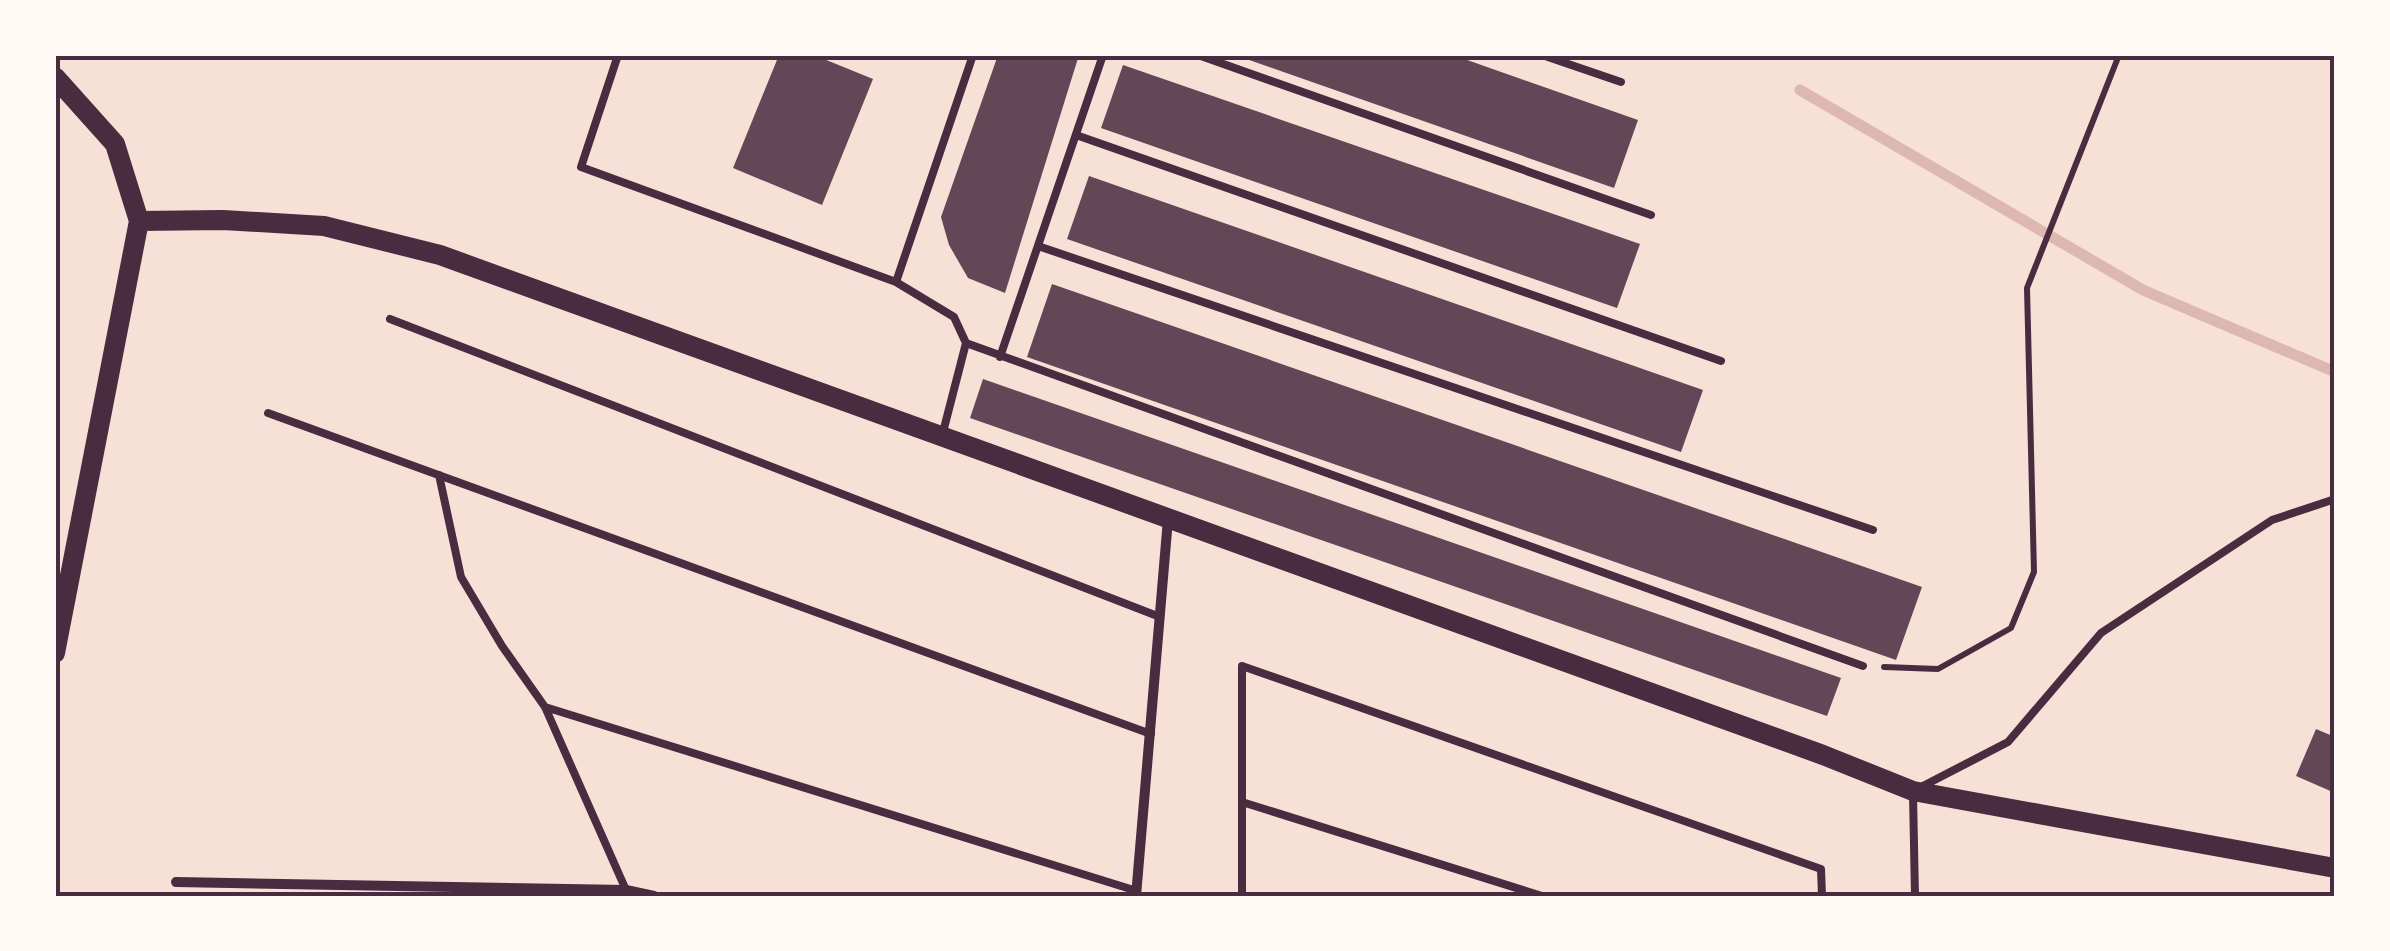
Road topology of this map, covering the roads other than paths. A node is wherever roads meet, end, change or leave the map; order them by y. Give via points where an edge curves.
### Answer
1 (618, 55) edge
2 (1103, 55) edge
3 (1198, 55) edge
4 (1542, 55) edge
5 (970, 56) edge
6 (55, 77) edge
7 (1621, 82) dead end
8 (1076, 135) junction
9 (1651, 215) dead end
10 (139, 221) junction
11 (1038, 246) junction
12 (896, 282) junction
13 (390, 319) dead end
14 (966, 343) junction
15 (1000, 357) junction
16 (1721, 361) dead end
17 (268, 413) dead end
18 (942, 436) junction
19 (439, 475) junction
20 (2335, 499) edge
21 (1168, 518) junction
22 (1873, 530) dead end
23 (1160, 617) junction
24 (55, 653) edge
25 (1863, 666) road end
26 (545, 708) junction
27 (1151, 734) junction
28 (1913, 791) junction
29 (1242, 802) junction
30 (2335, 868) edge
31 (176, 882) dead end
32 (626, 890) junction
33 (1137, 893) edge
34 (654, 896) edge
35 (1242, 896) edge
36 (1542, 896) edge
37 (1822, 896) edge
38 (1915, 896) edge

1 - 12 lane via 581,167
2 - 8 lane
3 - 9 lane
4 - 7 lane
5 - 12 lane
6 - 10 main road via 115,144
8 - 11 lane
8 - 16 lane
10 - 18 main road via 324,226 440,255
10 - 24 main road
11 - 15 lane
11 - 22 lane
12 - 14 lane via 954,317
13 - 23 lane
14 - 15 lane
14 - 18 lane
15 - 25 lane
17 - 19 lane
18 - 21 main road
19 - 26 lane via 460,577
19 - 27 lane
20 - 28 lane via 2272,520 2102,633 2008,742
21 - 23 street
21 - 28 main road
23 - 27 street
26 - 32 lane
26 - 33 lane
27 - 33 street
28 - 30 main road
28 - 38 lane
29 - 35 lane
29 - 36 lane
29 - 37 lane via 1242,666 1821,868
31 - 32 street
32 - 34 street

